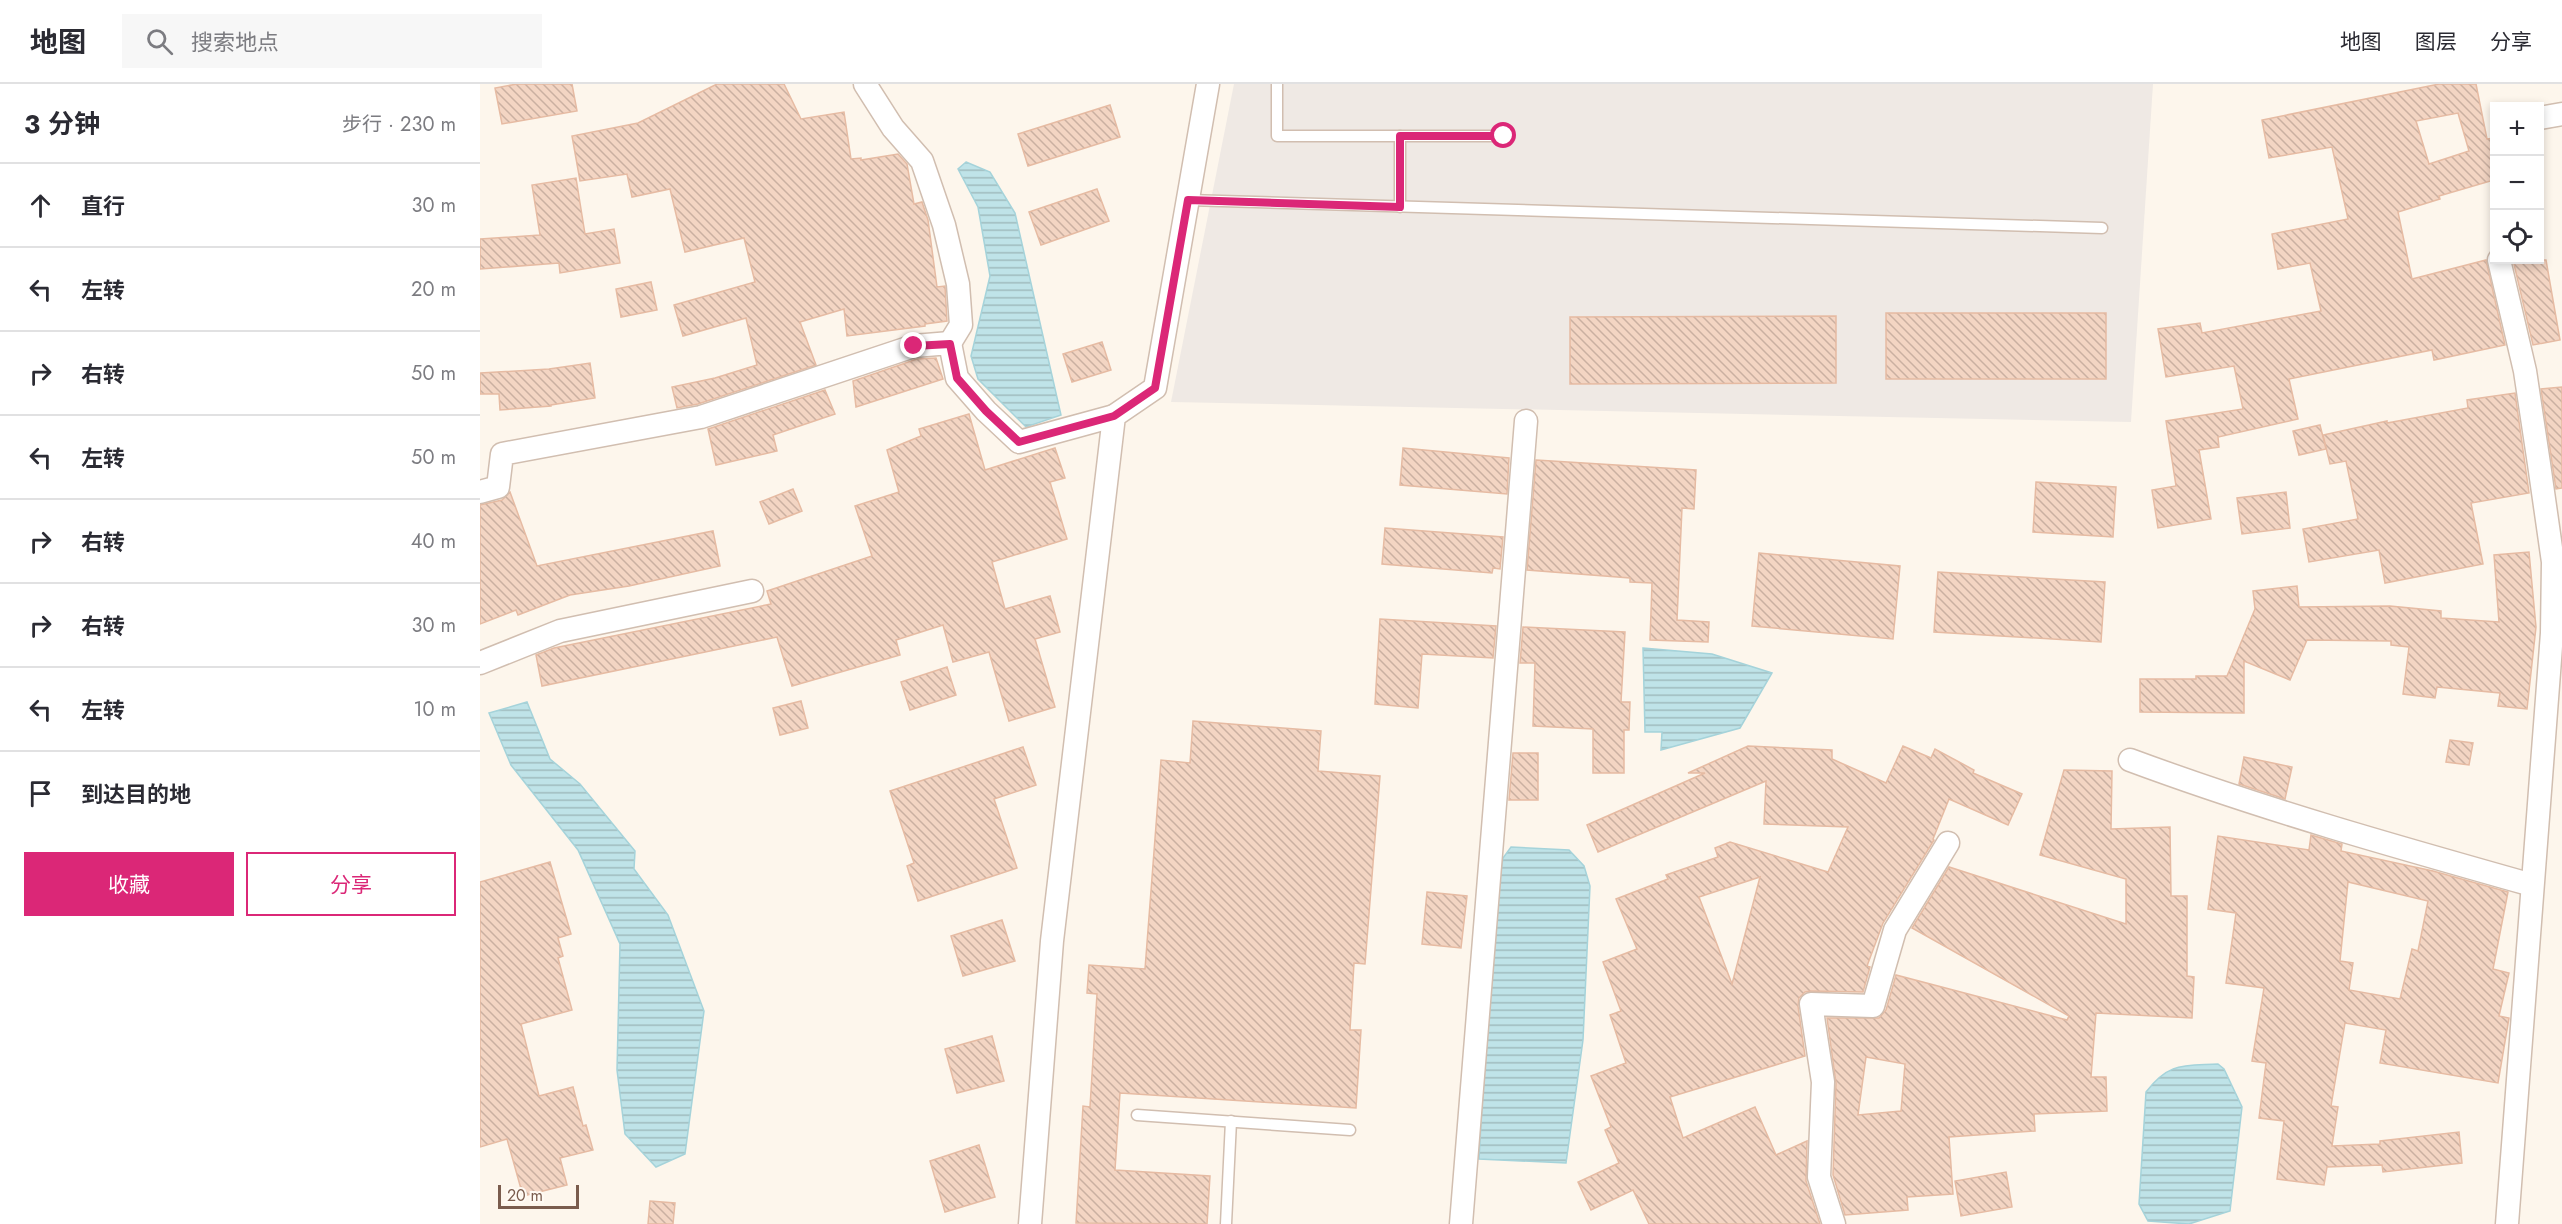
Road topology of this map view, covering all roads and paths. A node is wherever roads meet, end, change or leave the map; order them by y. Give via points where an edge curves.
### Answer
1 (865, 84) edge
2 (1208, 84) edge
3 (1277, 84) edge
4 (2562, 114) edge
5 (2544, 117) edge
6 (1400, 136) junction
7 (1504, 136) dead end
8 (1188, 200) junction
9 (1400, 207) junction
10 (2102, 228) dead end
11 (2500, 264) edge
12 (950, 344) junction
13 (1114, 416) junction
14 (1526, 421) dead end
15 (480, 492) edge
16 (752, 591) dead end
17 (480, 663) edge
18 (2130, 760) dead end
19 (1948, 843) dead end
20 (2532, 885) junction
21 (1137, 1115) dead end
22 (1232, 1121) junction
23 (1350, 1130) dead end
24 (1030, 1224) edge
25 (1226, 1224) edge
26 (1461, 1224) edge
27 (1834, 1224) edge
28 (2507, 1224) edge

1 - 12 street via 893,128 922,161 944,225 958,285 962,325
2 - 8 street
3 - 6 lane via 1277,136
4 - 5 street
6 - 7 lane
6 - 9 lane
8 - 9 lane
8 - 13 street via 1155,388
9 - 10 lane
11 - 20 street via 2526,371 2553,562 2552,633
12 - 13 street via 957,378 1019,442
12 - 15 street via 914,346 701,417 502,454 498,487
13 - 24 street via 1052,941
14 - 26 street
16 - 17 street via 560,632
18 - 20 street via 2348,833
19 - 27 street via 1895,930 1873,1005 1811,1004 1823,1083 1819,1177
20 - 28 street
21 - 22 lane
22 - 23 lane
22 - 25 lane

